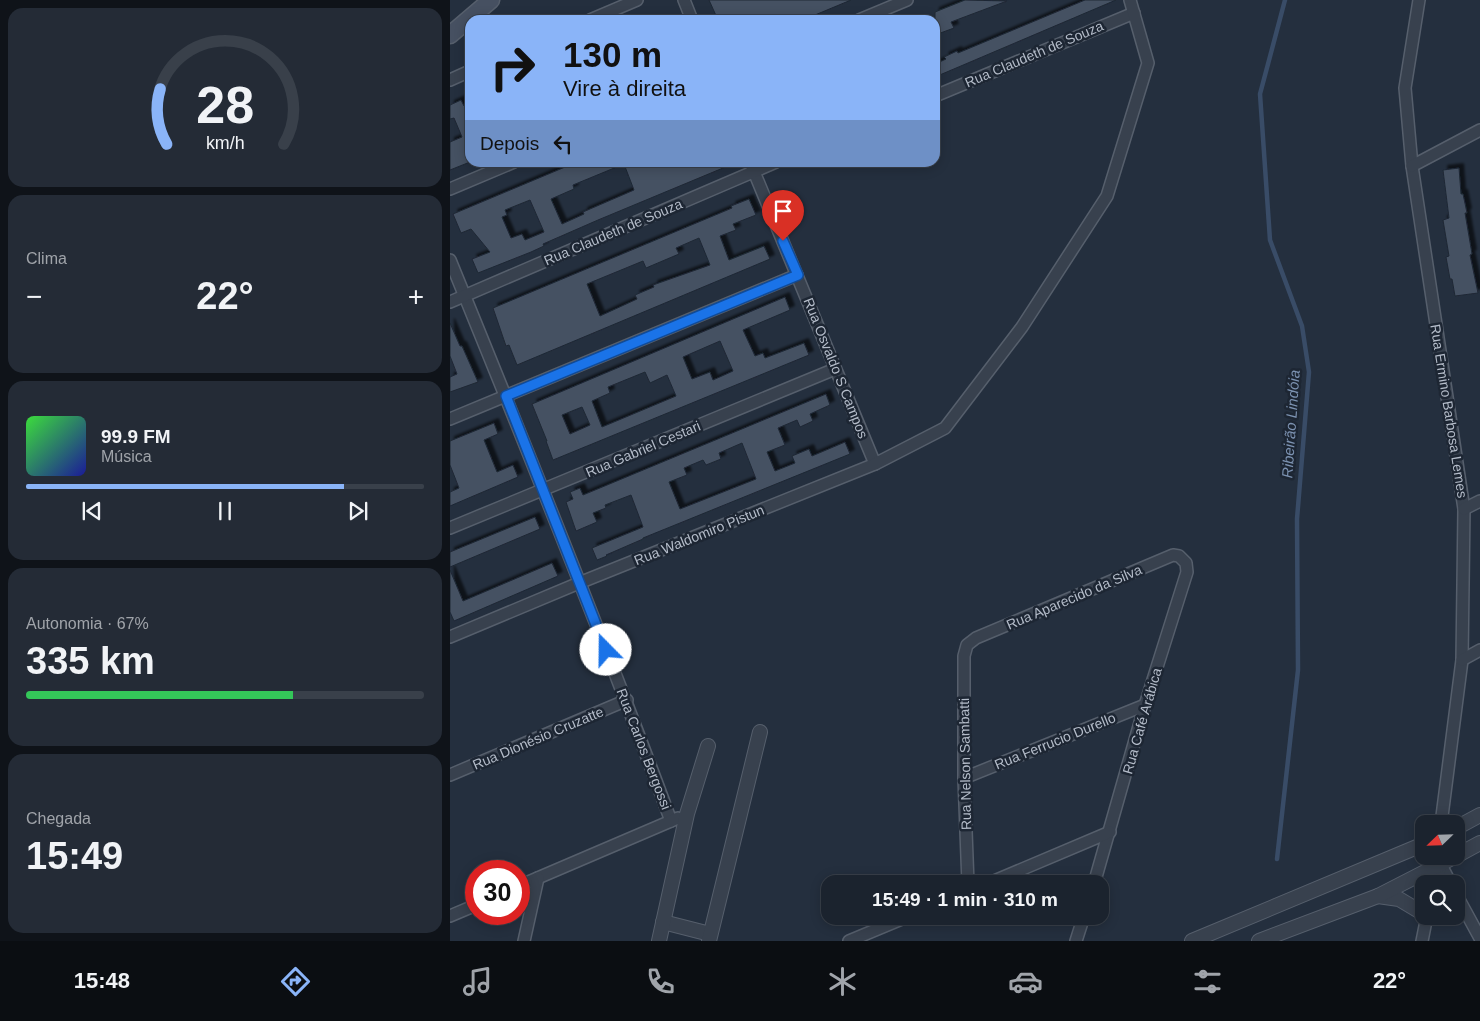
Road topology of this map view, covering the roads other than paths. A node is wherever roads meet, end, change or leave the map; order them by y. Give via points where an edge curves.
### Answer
1 (491, 0) edge
2 (637, 0) edge
3 (684, 0) edge
4 (907, 0) edge
5 (1130, 0) edge
6 (1419, 0) edge
7 (1134, 13) junction
8 (473, 15) edge
9 (602, 15) edge
10 (690, 15) edge
11 (871, 15) edge
12 (465, 22) edge
13 (450, 35) edge
14 (465, 73) edge
15 (450, 80) edge
16 (940, 94) edge
17 (1480, 130) edge
18 (1412, 166) junction
19 (502, 167) edge
20 (752, 167) edge
21 (450, 189) edge
22 (450, 260) edge
23 (798, 275) junction
24 (465, 296) junction
25 (450, 302) edge
26 (835, 369) junction
27 (506, 396) junction
28 (450, 419) edge
29 (875, 464) junction
30 (543, 490) junction
31 (1480, 501) edge
32 (1464, 509) junction
33 (450, 528) edge
34 (1183, 559) joint
35 (580, 583) junction
36 (450, 637) edge
37 (967, 645) joint
38 (1480, 650) edge
39 (1462, 660) junction
40 (626, 700) junction
41 (1146, 705) junction
42 (760, 732) dead end
43 (708, 746) dead end
44 (450, 775) edge
45 (964, 778) junction
46 (687, 814) junction
47 (1480, 814) edge
48 (1442, 815) edge
49 (671, 821) junction
50 (1465, 823) edge
51 (1110, 832) junction
52 (1480, 843) edge
53 (1415, 848) edge
54 (1465, 851) edge
55 (1432, 865) edge
56 (968, 875) edge
57 (1008, 875) edge
58 (1097, 875) edge
59 (538, 878) junction
60 (530, 881) edge
61 (1378, 896) junction
62 (465, 910) edge
63 (1415, 910) edge
64 (1465, 915) edge
65 (450, 916) edge
66 (663, 922) junction
67 (887, 925) edge
68 (1081, 925) edge
69 (1425, 925) edge
70 (710, 937) edge
71 (1480, 938) edge
72 (524, 941) edge
73 (659, 941) edge
74 (849, 941) edge
75 (1076, 941) edge
76 (1192, 941) edge
77 (1259, 941) edge
78 (1422, 941) edge

1 - 8 main road
2 - 9 street
3 - 10 street
4 - 11 street
5 - 7 street
6 - 18 street, Rua Ermino Barbosa Lemes via 1405,88
7 - 16 street, Rua Claudeth de Souza
7 - 29 street, Rua Waldomiro Pistun via 1148,63 1107,196 1022,326 945,428
12 - 13 main road
14 - 15 street
17 - 18 street
18 - 32 street, Rua Ermino Barbosa Lemes
19 - 21 street
20 - 23 street, Rua Osvaldo S Campos
20 - 24 street, Rua Claudeth de Souza
22 - 24 street, Rua Carlos Bergossi
23 - 26 street, Rua Osvaldo S Campos
23 - 27 street
24 - 25 street, Rua Claudeth de Souza
24 - 27 street, Rua Carlos Bergossi
26 - 29 street, Rua Osvaldo S Campos
26 - 30 street, Rua Gabriel Cestari
27 - 28 street
27 - 30 street, Rua Carlos Bergossi
29 - 35 street, Rua Waldomiro Pistun
30 - 33 street, Rua Gabriel Cestari
30 - 35 street, Rua Carlos Bergossi
31 - 32 street
32 - 39 street, Rua Ermino Barbosa Lemes
34 - 37 street, Rua Aparecido da Silva via 1173,555 976,638
34 - 41 street, Rua Café Arábica via 1187,572
35 - 36 street, Rua Waldomiro Pistun
35 - 40 street, Rua Carlos Bergossi
37 - 45 street, Rua Nelson Sambatti via 964,656
38 - 39 street
39 - 48 street, Rua Ermino Barbosa Lemes
40 - 44 street, Rua Dionésio Cruzatte
40 - 49 street, Rua Carlos Bergossi
41 - 45 street, Rua Ferrucio Durello
41 - 51 street, Rua Café Arábica
42 - 70 street
43 - 46 street
45 - 56 street, Rua Nelson Sambatti
46 - 49 street
46 - 66 street
47 - 50 street
49 - 59 street
51 - 57 street
51 - 58 street, Rua Café Arábica
52 - 54 street
53 - 76 street
55 - 61 street
59 - 60 street
59 - 72 street
61 - 63 street via 1398,900
61 - 77 street
62 - 65 street
64 - 71 street
66 - 70 street
66 - 73 street
67 - 74 street
68 - 75 street
69 - 78 street

